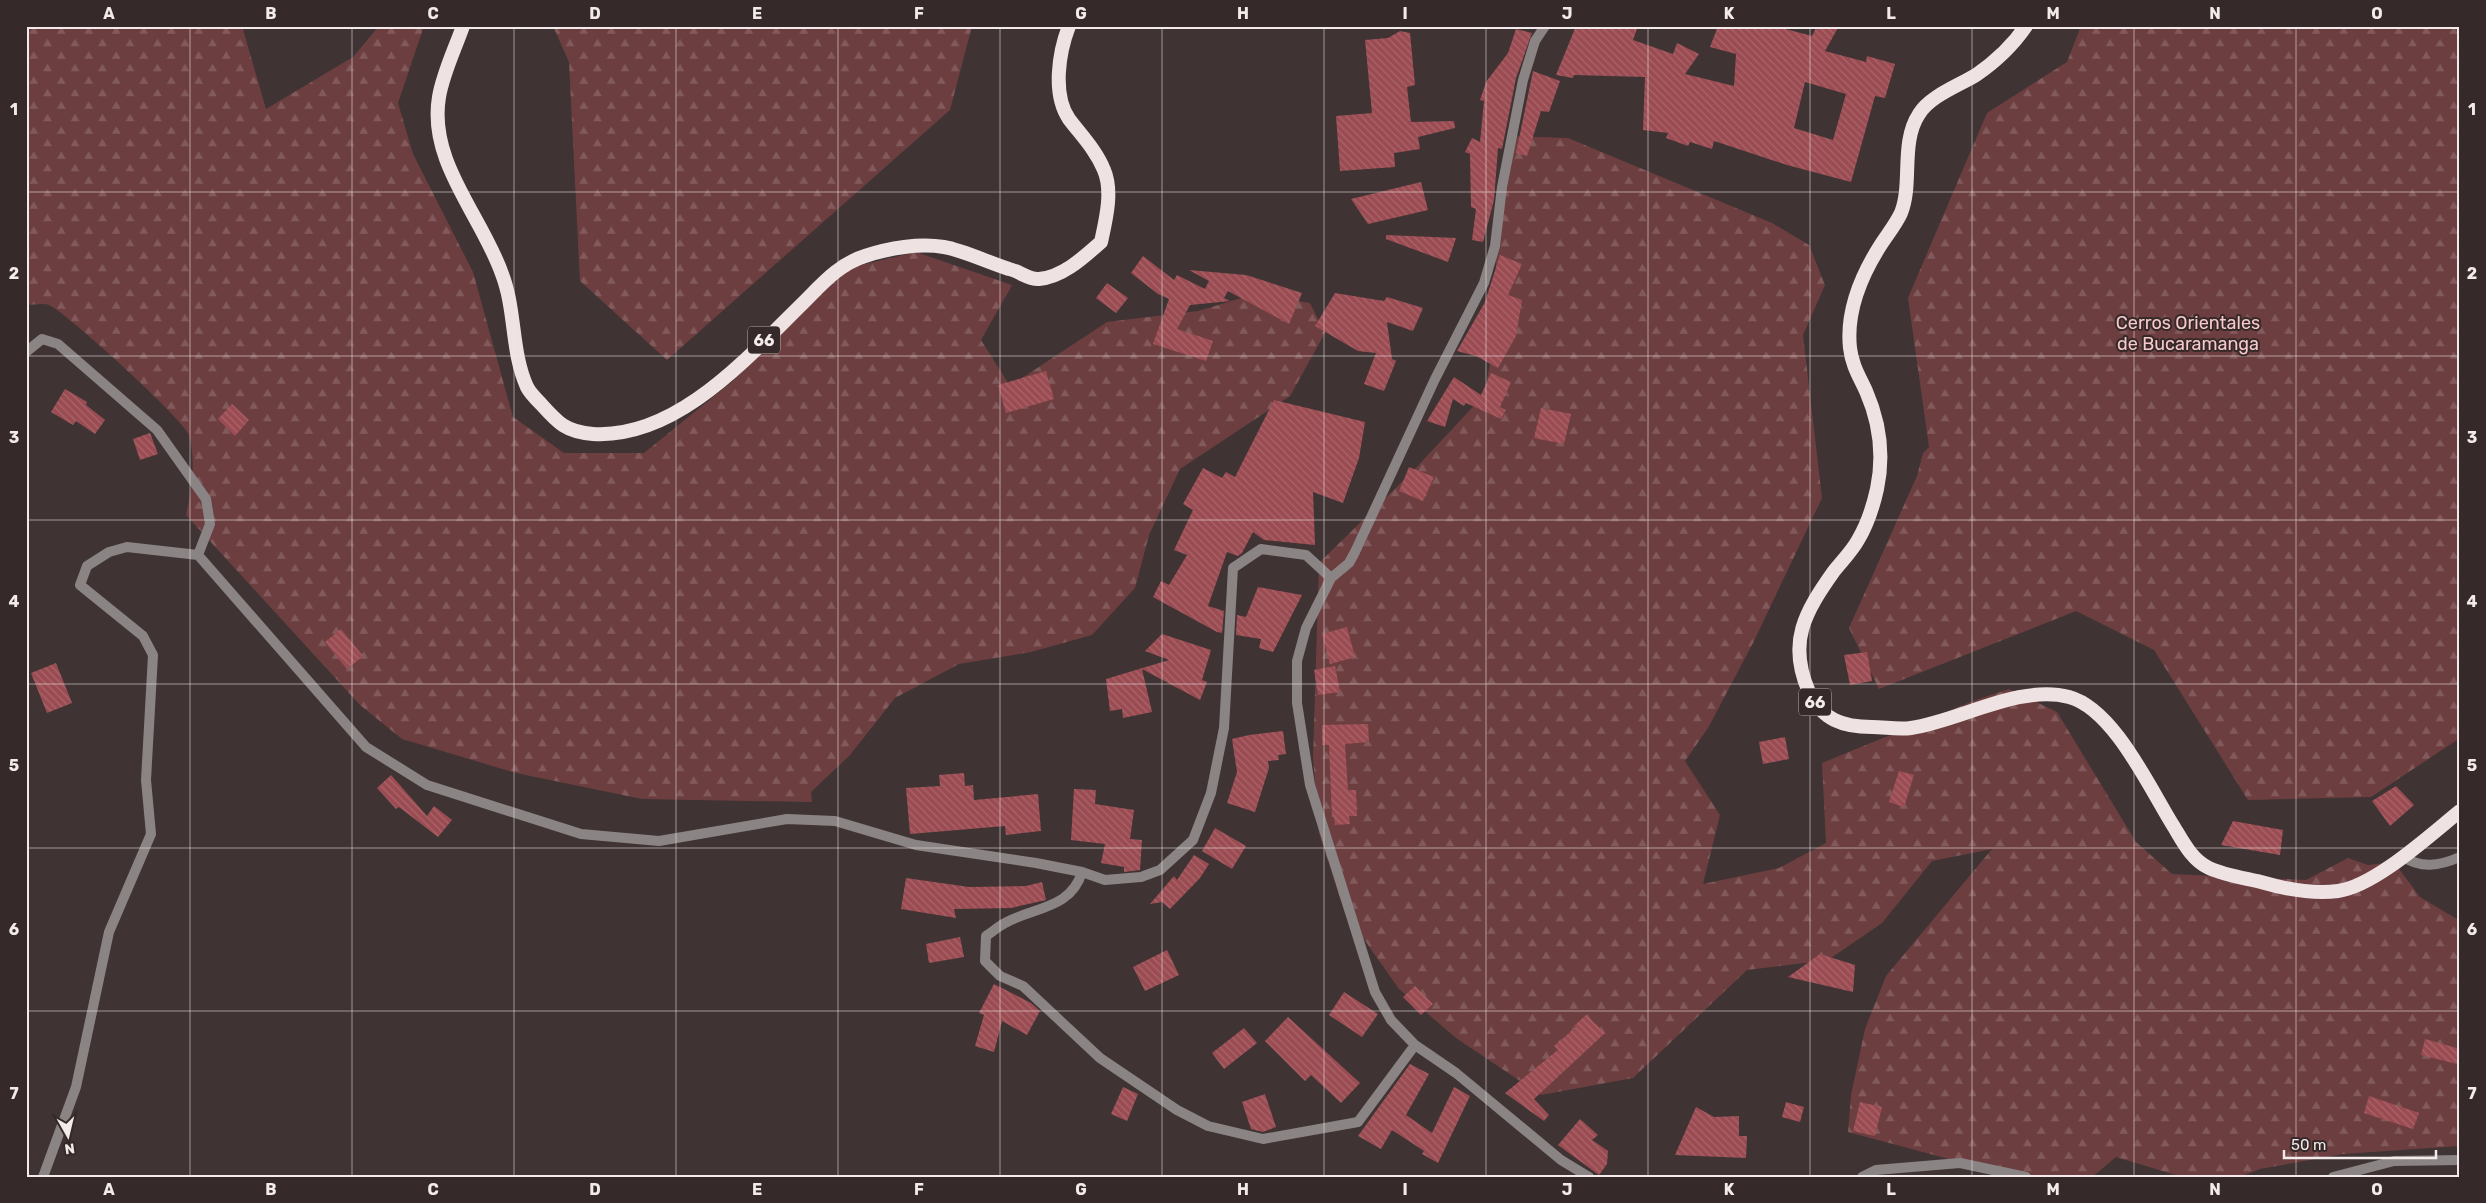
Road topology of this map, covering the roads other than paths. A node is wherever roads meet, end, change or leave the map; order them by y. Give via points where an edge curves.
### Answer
1 (462, 26) edge
2 (1069, 26) edge
3 (1544, 26) edge
4 (2026, 26) edge
5 (26, 352) edge
6 (198, 555) junction
7 (1331, 578) junction
8 (2460, 811) edge
9 (2402, 856) junction
10 (2460, 857) edge
11 (1082, 872) junction
12 (1416, 1045) junction
13 (2460, 1160) edge
14 (44, 1177) edge
15 (1589, 1177) edge
16 (1862, 1177) edge
17 (2026, 1177) edge
18 (2333, 1177) edge

1 - 2 highway, 66 via 439,96 442,142 449,168 503,275 519,364 528,390 558,424 578,433 612,435 669,417 698,399 821,283 846,264 866,255 904,247 945,248 1012,269 1035,280 1053,276 1101,242 1108,190 1104,170 1068,117 1060,92 1058,68
3 - 7 street via 1535,40 1523,80 1502,187 1495,246 1484,283 1435,379 1355,552 1349,563
4 - 9 highway, 66 via 1991,64 1919,114 1908,156 1902,211 1865,270 1850,329 1850,345 1853,365 1877,419 1880,467 1869,517 1857,543 1813,603 1798,637 1800,659 1810,692 1816,704 1833,721 1844,726 1891,728 1918,726 2019,698 2046,694 2068,697 2088,704 2118,735 2188,850 2207,867 2278,887 2341,891 2380,873
5 - 6 street via 42,339 58,344 157,430 206,499 210,524
6 - 11 street via 366,747 428,785 581,834 659,841 787,819 834,822 916,845
6 - 14 street via 127,547 109,552 87,566 80,585 144,636 153,654 146,780 151,834 109,932 76,1087
7 - 11 street via 1306,555 1261,549 1233,568 1224,728 1211,793 1193,840 1160,870 1141,877 1105,880
7 - 12 street via 1306,628 1297,661 1297,703 1310,785 1375,992 1391,1020
8 - 9 highway, 66
9 - 10 street via 2413,864 2432,866
11 - 12 street via 1078,885 1068,895 1042,910 1006,922 986,936 985,961 1000,976 1023,986 1100,1058 1177,1110 1208,1126 1263,1139 1358,1122
12 - 15 street via 1456,1073 1561,1160
13 - 18 street via 2394,1161
16 - 17 street via 1876,1170 1960,1164

